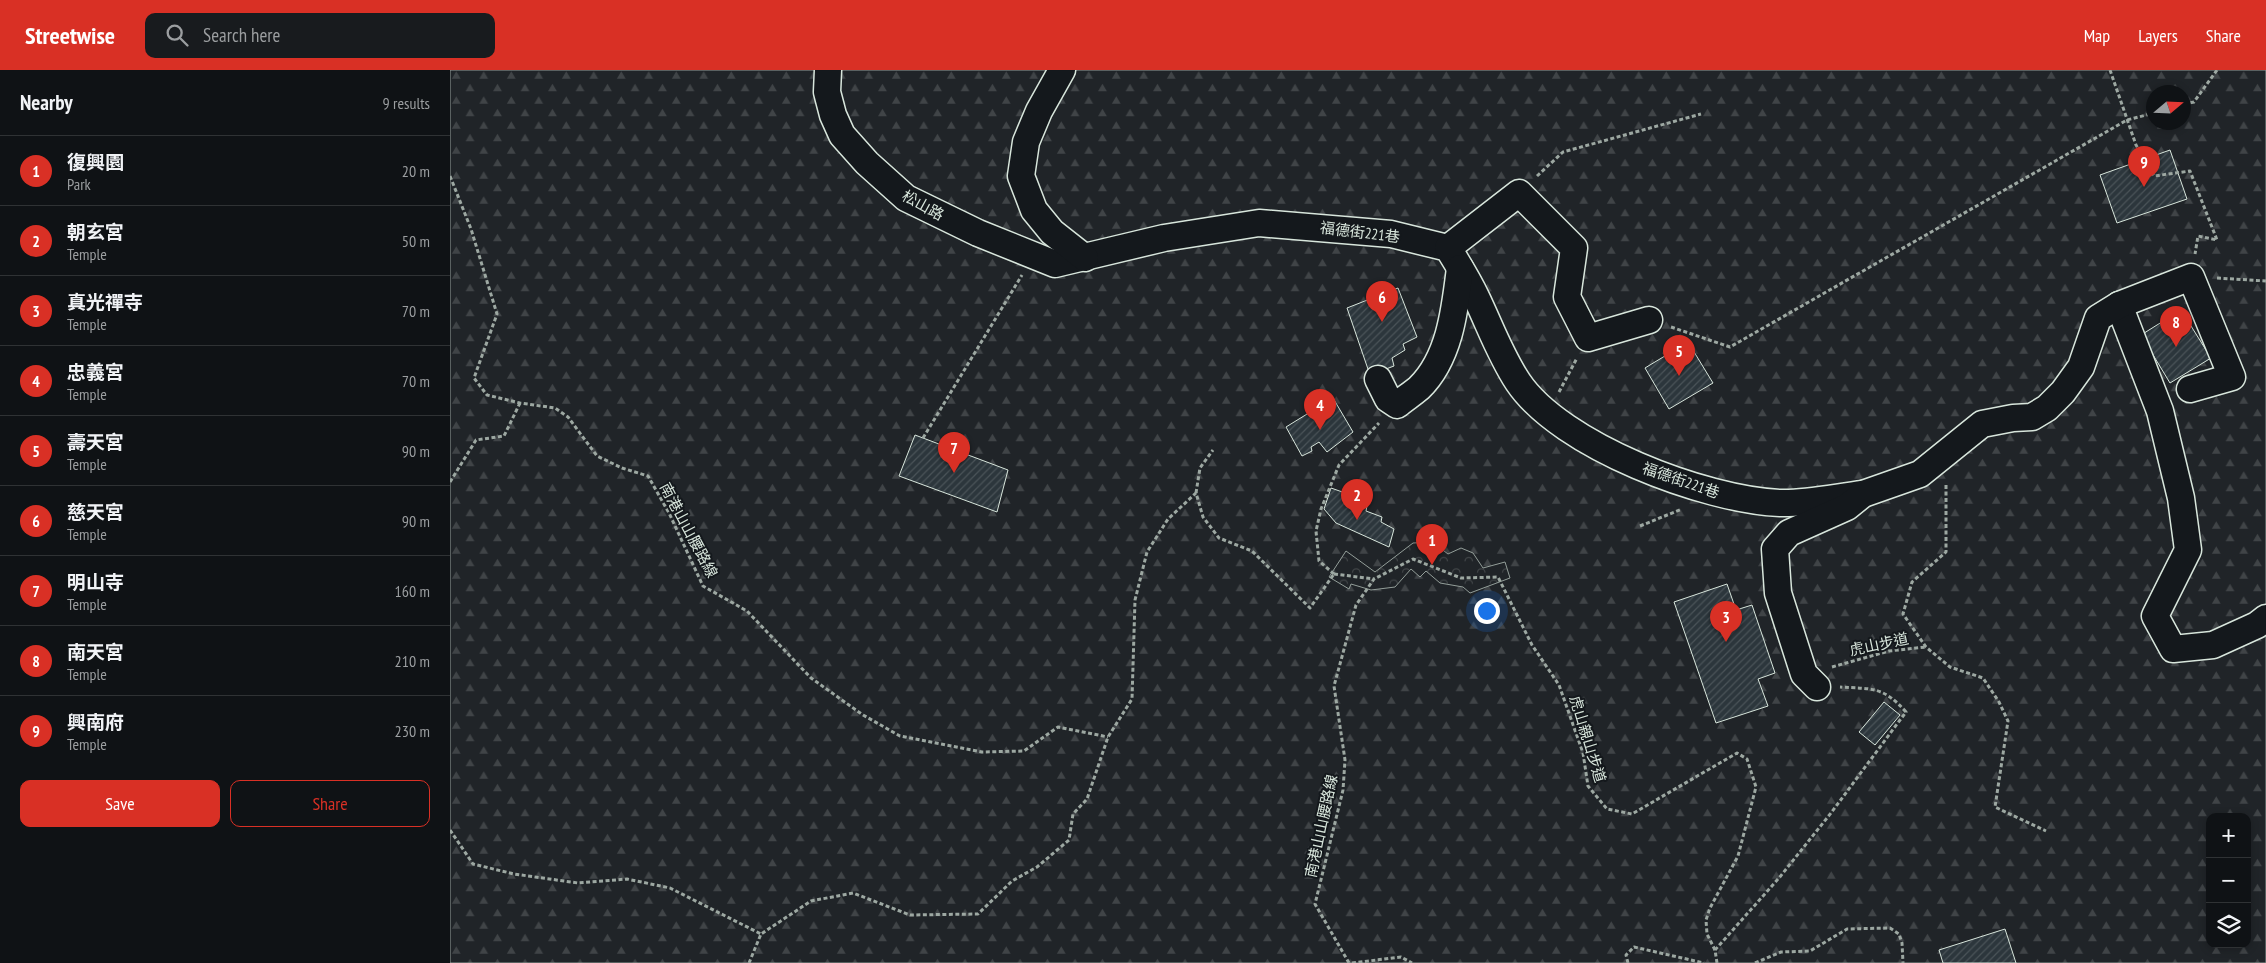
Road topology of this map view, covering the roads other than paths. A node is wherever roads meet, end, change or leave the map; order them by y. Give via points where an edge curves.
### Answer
1 (828, 70) edge
2 (1062, 70) edge
3 (1085, 258) junction
4 (1454, 258) junction
5 (2119, 305) junction
6 (1649, 320) road end
7 (1378, 380) dead end
8 (2190, 389) dead end
9 (1863, 494) junction
10 (2266, 618) edge
11 (1811, 681) road end

1 - 3 lane, 松山路 via 827,92 842,135 866,163 906,198 978,233 1054,264
2 - 3 lane via 1026,142 1022,176 1034,210 1052,232
3 - 4 lane, 福德街221巷 via 1164,238 1259,223 1391,234
4 - 6 lane via 1518,193 1574,248 1567,297 1588,338
4 - 7 lane via 1455,304 1439,361 1420,387 1397,405 1388,399
4 - 9 lane, 福德街221巷 via 1519,384 1547,415 1578,437 1640,466 1717,494 1781,503
5 - 8 lane via 2192,277 2232,377
5 - 9 lane via 2098,318 2081,367 2047,408 2032,417 1982,424 1920,474
5 - 10 lane via 2160,411 2181,498 2188,550 2155,616 2172,649 2213,645
9 - 11 lane via 1847,507 1789,533 1775,549 1778,593

